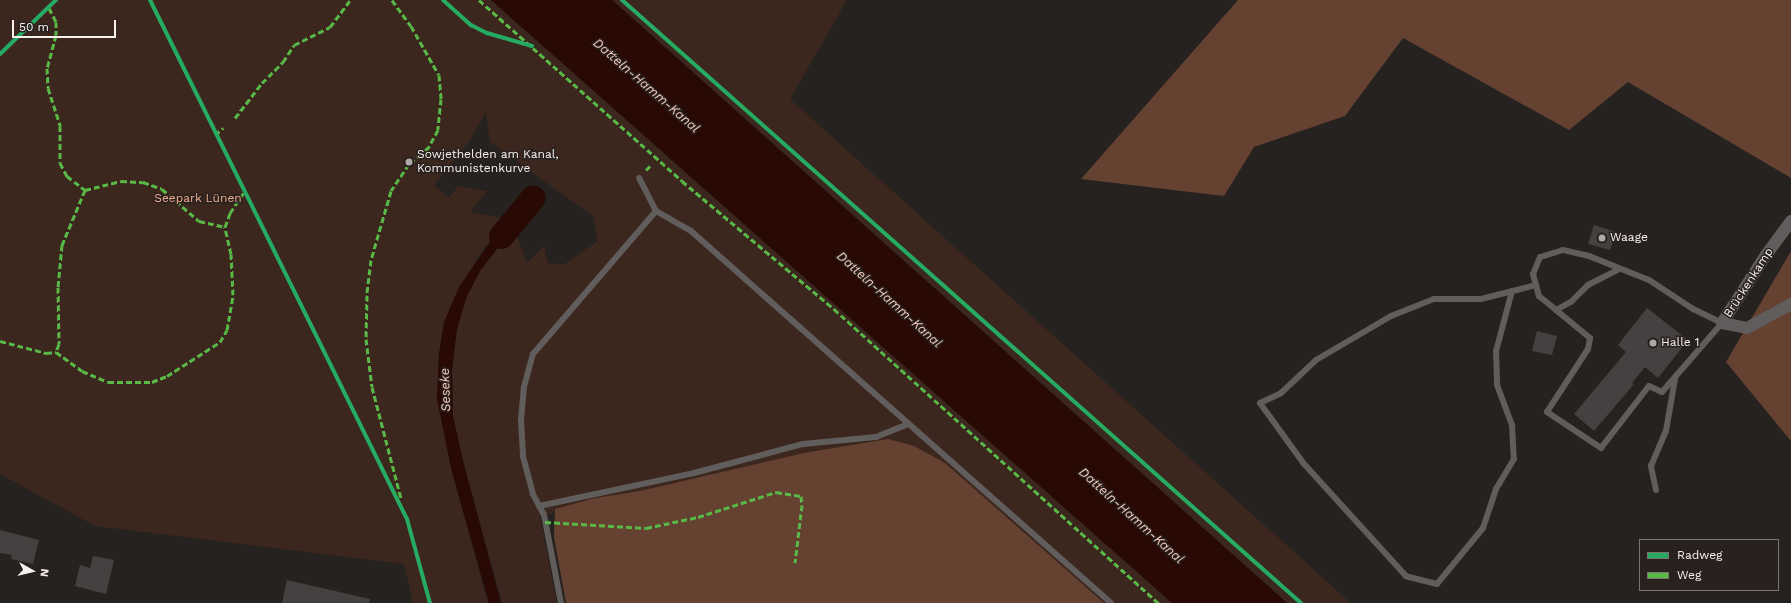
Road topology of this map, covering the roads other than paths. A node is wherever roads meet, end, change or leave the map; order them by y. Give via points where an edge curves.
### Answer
1 (639, 178) dead end
2 (656, 211) junction
3 (1791, 221) edge
4 (1619, 269) junction
5 (1536, 285) junction
6 (1512, 291) junction
7 (1791, 304) edge
8 (1556, 310) junction
9 (1722, 323) junction
10 (1675, 379) junction
11 (909, 424) junction
12 (1656, 490) dead end
13 (539, 506) junction
14 (561, 603) edge
15 (1111, 603) edge

1 - 2 lane
2 - 11 lane via 691,231
2 - 13 lane via 533,354 524,387 520,420 523,456
3 - 9 street, Brückenkamp
4 - 5 lane via 1589,256 1563,250 1540,257 1533,274
4 - 8 lane via 1588,285 1572,301
4 - 9 lane via 1649,280 1693,309
5 - 6 lane
5 - 8 lane via 1539,296
6 - 6 lane via 1482,299 1434,299 1391,316 1316,360 1281,393 1260,403 1304,464 1406,576 1437,584 1483,528 1496,489 1514,459 1512,425 1497,385 1496,351
7 - 9 street, Brückenkamp via 1747,328
8 - 10 lane via 1590,338 1588,349 1547,412 1601,448 1649,386 1662,392
9 - 10 lane
10 - 12 lane via 1666,431 1651,466
11 - 13 lane via 876,437 803,444 694,473
11 - 15 lane
13 - 14 lane via 544,514

